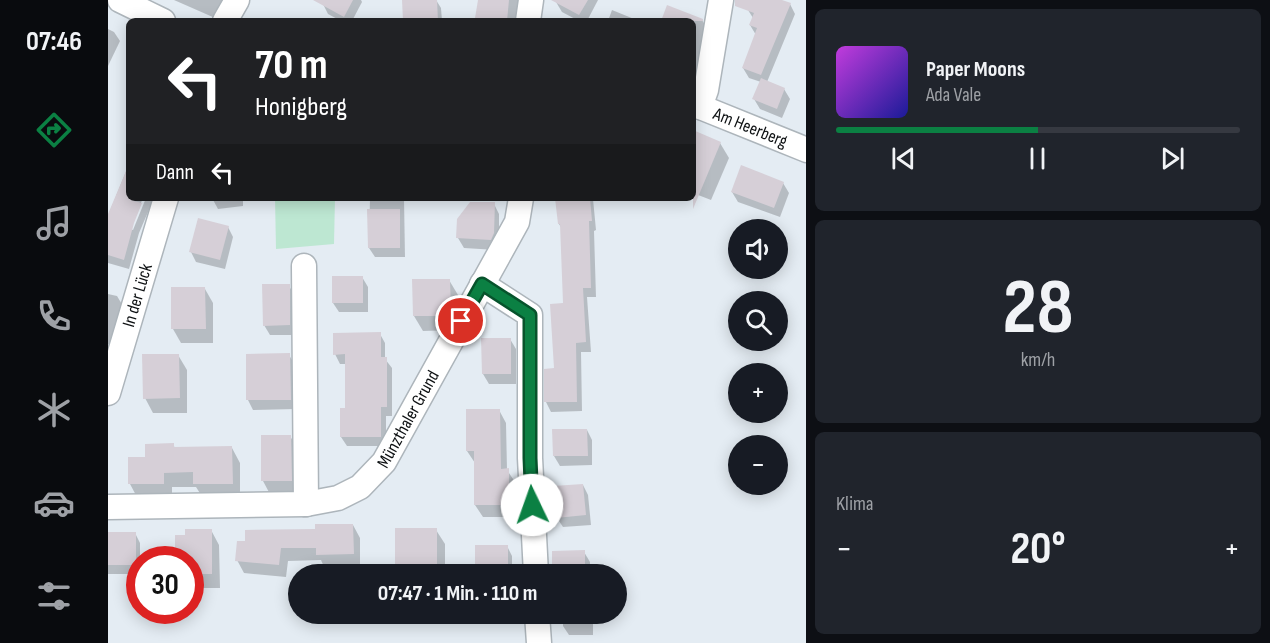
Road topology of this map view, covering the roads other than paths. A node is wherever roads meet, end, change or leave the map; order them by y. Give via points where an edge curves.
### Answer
1 (120, 0) edge
2 (237, 0) edge
3 (531, 0) edge
4 (721, 0) edge
5 (157, 18) edge
6 (227, 18) edge
7 (528, 18) edge
8 (697, 105) edge
9 (806, 150) edge
10 (165, 201) edge
11 (520, 201) edge
12 (304, 266) dead end
13 (482, 284) junction
14 (108, 393) edge
15 (306, 504) junction
16 (108, 507) edge
17 (535, 564) edge
18 (538, 624) edge
19 (539, 643) edge

1 - 5 street
2 - 6 street
3 - 7 street
4 - 8 street via 706,90
8 - 9 street, Am Heerberg
10 - 14 street, In der Lück
11 - 13 street, Münzthaler Grund via 517,222
12 - 15 street
13 - 15 street, Münzthaler Grund via 384,462 360,487 338,498
13 - 17 street via 530,315 530,458
15 - 16 street, Münzthaler Grund
18 - 19 street

